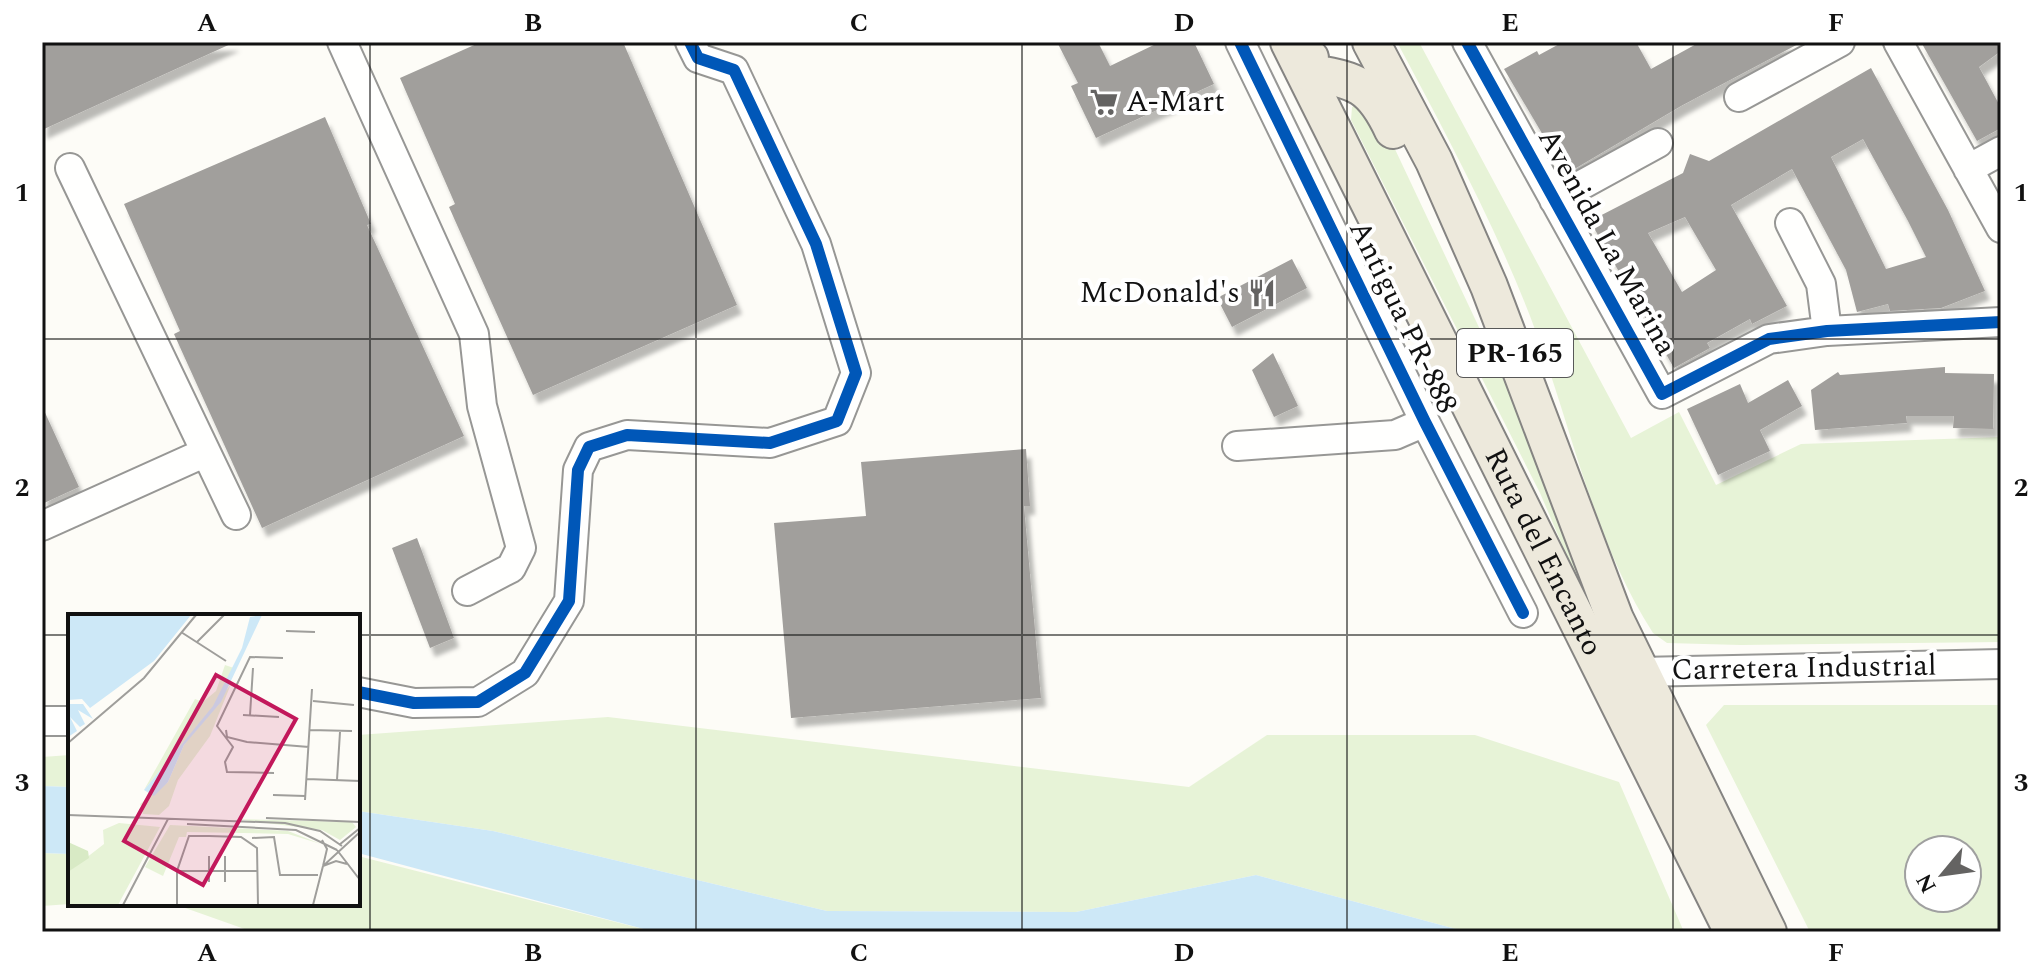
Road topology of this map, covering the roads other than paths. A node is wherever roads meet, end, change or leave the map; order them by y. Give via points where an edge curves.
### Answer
1 (342, 42) edge
2 (690, 42) edge
3 (1240, 42) edge
4 (1371, 42) edge
5 (1840, 42) edge
6 (1898, 42) edge
7 (1473, 44) edge
8 (1303, 52) edge
9 (1266, 92) junction
10 (1739, 97) dead end
11 (1658, 143) dead end
12 (2001, 151) edge
13 (70, 168) dead end
14 (1968, 169) junction
15 (1554, 200) junction
16 (1790, 223) dead end
17 (2001, 228) edge
18 (2001, 322) edge
19 (1827, 331) junction
20 (1538, 412) junction
21 (1425, 422) junction
22 (1237, 446) dead end
23 (204, 453) junction
24 (236, 515) dead end
25 (42, 526) edge
26 (467, 591) dead end
27 (1523, 613) dead end
28 (2001, 664) edge
29 (1624, 675) junction
30 (360, 692) edge
31 (42, 721) edge
32 (68, 721) edge
33 (1733, 932) edge
34 (1768, 932) edge

1 - 26 street via 474,334 482,406 521,548 511,568
2 - 30 street via 698,58 734,70 816,244 856,373 837,421 770,443 627,435 589,447 578,470 569,601 525,673 478,702 414,703
3 - 9 street, Antigua PR-888
4 - 20 main road, Ruta del Encanto / PR-165 via 1434,161
5 - 10 street
6 - 14 street
7 - 15 street, Avenida La Marina
8 - 9 street
8 - 20 main road via 1380,103 1490,337
8 - 29 main road, Ruta del Encanto / PR-165
9 - 21 street, Antigua PR-888
11 - 15 street
12 - 14 street
13 - 23 street
14 - 17 street
15 - 19 street, Avenida La Marina via 1662,394 1769,339
16 - 19 street via 1821,284
18 - 19 street
20 - 29 main road, Ruta del Encanto / PR-165
21 - 22 street via 1395,435
21 - 27 street, Antigua PR-888
23 - 24 street
23 - 25 street
28 - 29 street, Carretera Industrial
29 - 33 main road, Ruta del Encanto / PR-165
29 - 34 main road, Ruta del Encanto / PR-165
31 - 32 street

